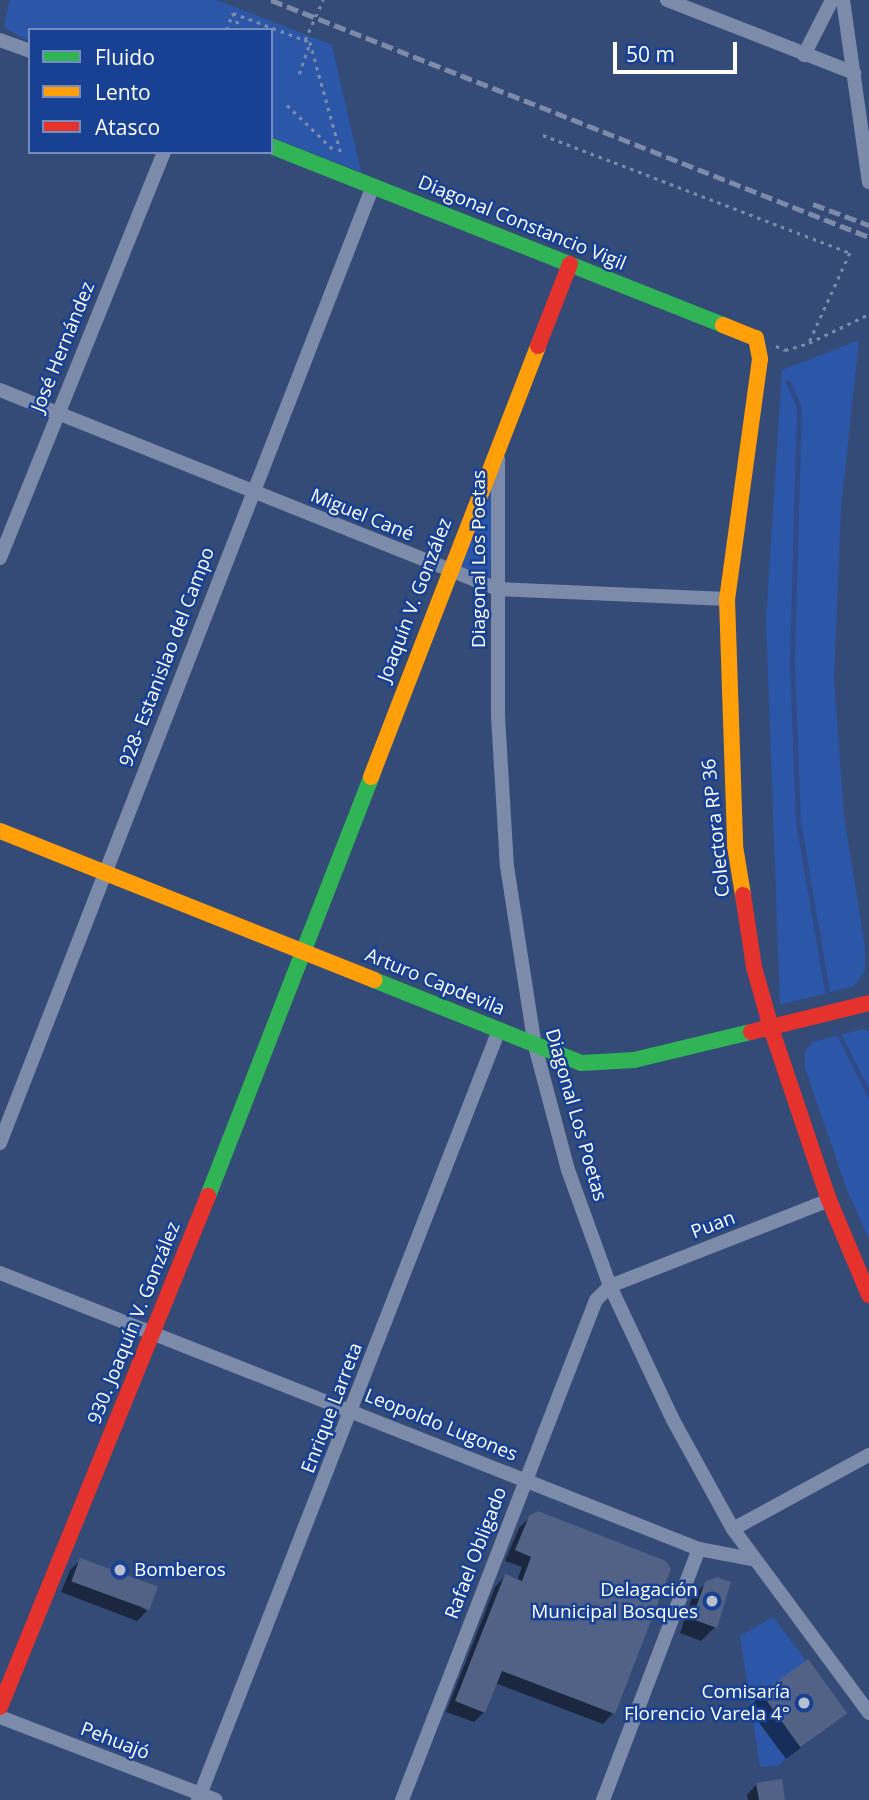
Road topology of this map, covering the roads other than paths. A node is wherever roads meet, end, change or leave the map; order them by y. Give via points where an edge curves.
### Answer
1 (667, 0) edge
2 (832, 0) edge
3 (843, 0) edge
4 (0, 40) edge
5 (28, 50) edge
6 (804, 55) junction
7 (854, 74) junction
8 (273, 147) edge
9 (163, 154) edge
10 (869, 182) edge
11 (373, 186) junction
12 (570, 264) junction
13 (756, 338) joint
14 (0, 390) edge
15 (56, 413) junction
16 (498, 451) junction
17 (251, 492) junction
18 (0, 558) edge
19 (449, 570) junction
20 (498, 589) junction
21 (727, 599) junction
22 (0, 831) edge
23 (105, 872) junction
24 (302, 952) junction
25 (869, 1003) edge
26 (771, 1028) junction
27 (499, 1030) junction
28 (534, 1046) junction
29 (0, 1143) edge
30 (829, 1200) junction
31 (0, 1273) edge
32 (610, 1286) junction
33 (869, 1295) edge
34 (154, 1334) junction
35 (352, 1410) junction
36 (869, 1455) edge
37 (525, 1480) junction
38 (733, 1529) junction
39 (699, 1549) junction
40 (752, 1559) junction
41 (0, 1707) edge
42 (869, 1713) edge
43 (0, 1717) edge
44 (200, 1797) edge
45 (216, 1800) edge
46 (402, 1800) edge
47 (603, 1800) edge

1 - 6 street
2 - 6 street
3 - 7 street
4 - 5 street
6 - 7 street
7 - 10 street
8 - 11 street, Diagonal Constancio Vigil
9 - 15 street, José Hernández
11 - 12 street, Diagonal Constancio Vigil
11 - 17 street, 928- Estanislao del Campo
12 - 13 street, Diagonal Constancio Vigil
12 - 16 street, Joaquín V. González
13 - 21 street, Colectora RP 36 via 760,359
14 - 15 street, Miguel Cané
15 - 17 street, Miguel Cané
15 - 18 street, José Hernández
16 - 19 street, Joaquín V. González
16 - 20 street, Diagonal Los Poetas
17 - 19 street, Miguel Cané
17 - 23 street, 928- Estanislao del Campo
19 - 20 street, Miguel Cané
19 - 24 street, Joaquín V. González
20 - 21 street, Miguel Cané
20 - 28 street, Diagonal Los Poetas via 502,798
21 - 26 street, Colectora RP 36 via 736,846 754,967
22 - 23 street, Arturo Capdevila
23 - 24 street, Arturo Capdevila
23 - 29 street, 928- Estanislao del Campo
24 - 27 street, Arturo Capdevila
24 - 34 street, 930. Joaquín V. González
25 - 26 street, Arturo Capdevila
26 - 28 street, Arturo Capdevila via 617,1063 581,1063
26 - 30 street, Colectora RP 36
27 - 28 street, Arturo Capdevila
27 - 35 street, Enrique Larreta
28 - 32 street, Diagonal Los Poetas via 568,1170
30 - 32 street, Puan
30 - 33 street, Colectora RP 36
31 - 34 street, Leopoldo Lugones
32 - 37 street, Rafael Obligado via 589,1314
32 - 38 street, Diagonal Los Poetas via 673,1420
34 - 35 street, Leopoldo Lugones
34 - 41 street, 930. Joaquín V. González
35 - 37 street, Leopoldo Lugones
35 - 44 street, Enrique Larreta
36 - 38 street
37 - 39 street, Leopoldo Lugones
37 - 46 street, Rafael Obligado
38 - 40 street, Diagonal Los Poetas
39 - 40 street, Leopoldo Lugones
39 - 47 street
40 - 42 street, Diagonal Los Poetas
43 - 44 street, Pehuajó
44 - 45 street, Pehuajó

